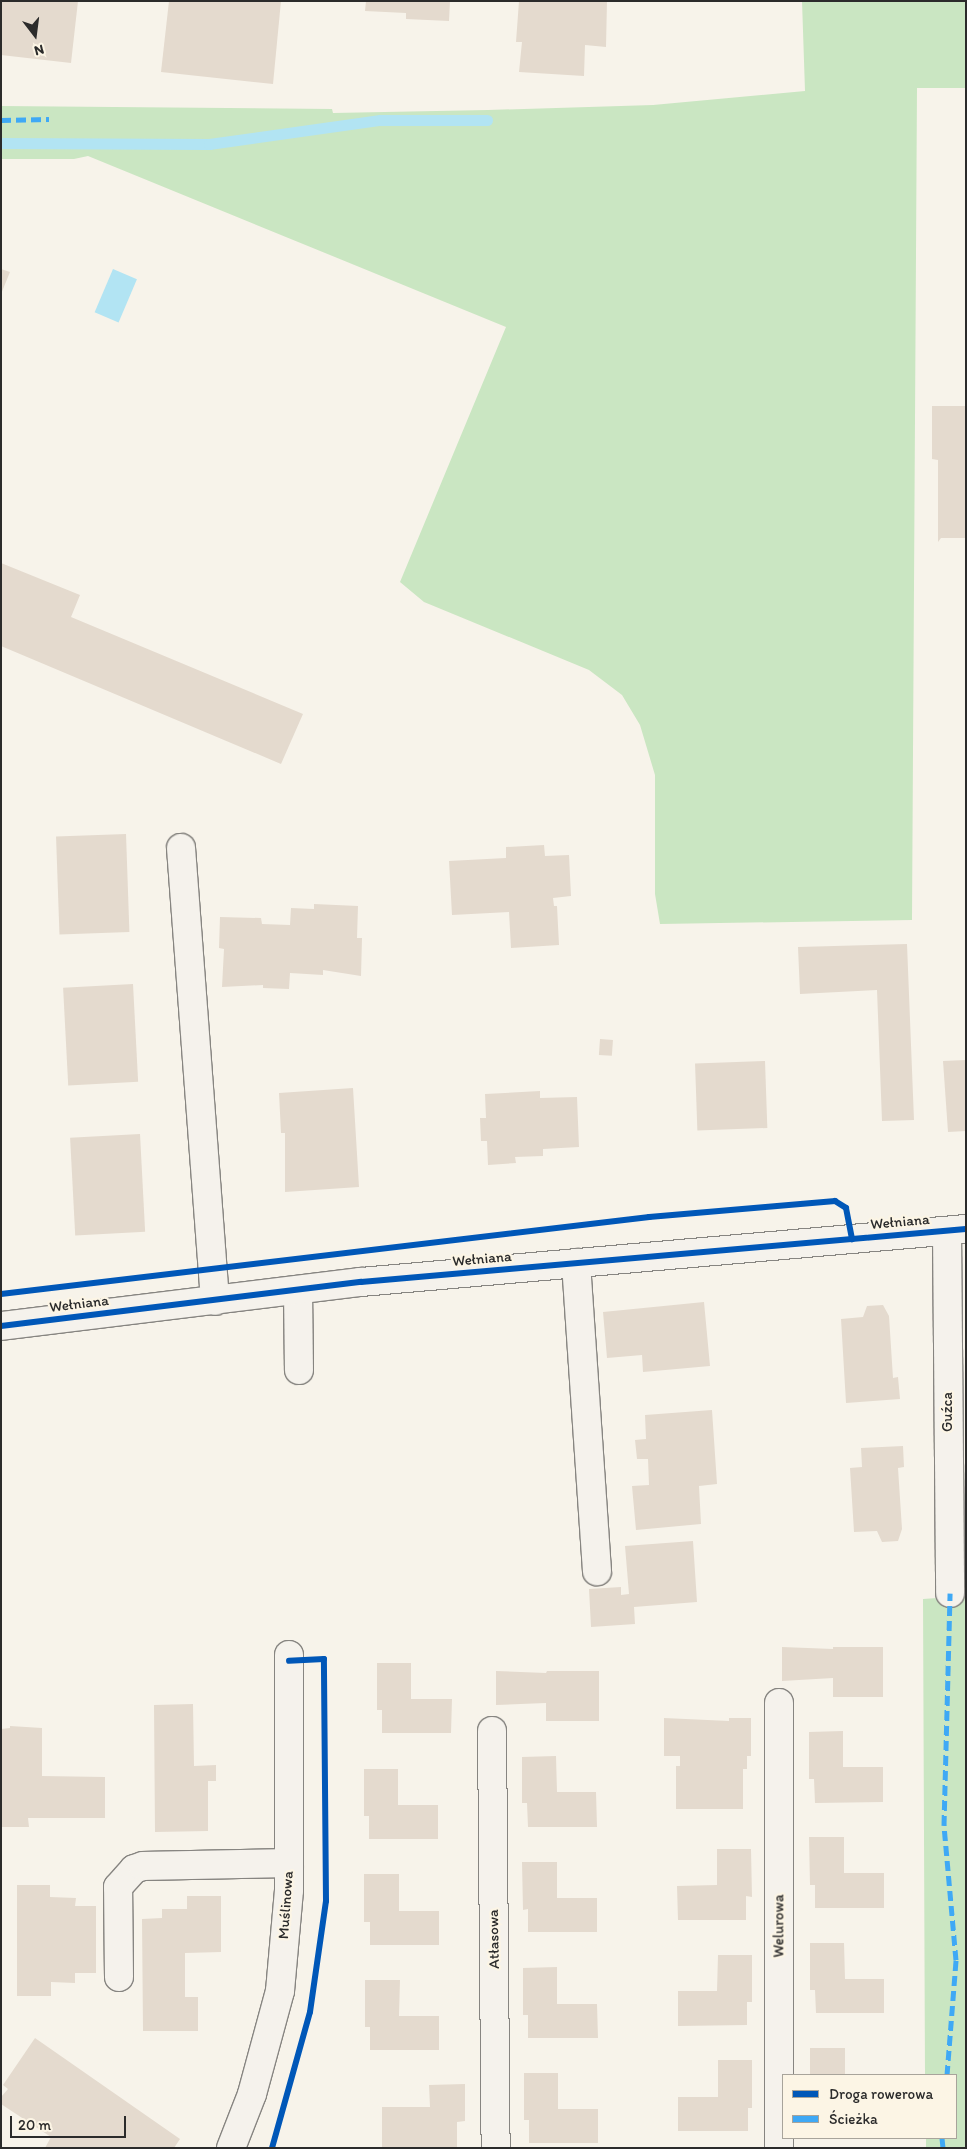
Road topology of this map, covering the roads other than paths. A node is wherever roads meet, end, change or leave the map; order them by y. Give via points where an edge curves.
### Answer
1 (181, 848) dead end
2 (956, 1230) edge
3 (576, 1263) junction
4 (298, 1290) junction
5 (215, 1302) junction
6 (1, 1326) edge
7 (299, 1370) dead end
8 (597, 1571) dead end
9 (950, 1593) dead end
10 (290, 1655) dead end
11 (778, 1703) dead end
12 (492, 1731) dead end
13 (289, 1863) junction
14 (120, 1978) dead end
15 (231, 2148) edge
16 (496, 2148) edge
17 (779, 2148) edge

1 - 5 street
2 - 3 street, Wełniana
2 - 9 street, Guźca
3 - 4 street, Wełniana
3 - 8 street
4 - 5 street, Wełniana
4 - 7 street
5 - 6 street, Wełniana
10 - 13 street, Muślinowa
11 - 17 street, Welurowa
12 - 16 street, Atłasowa
13 - 14 street via 143,1866 134,1869 118,1887
13 - 15 street, Muślinowa via 280,1991 252,2094

